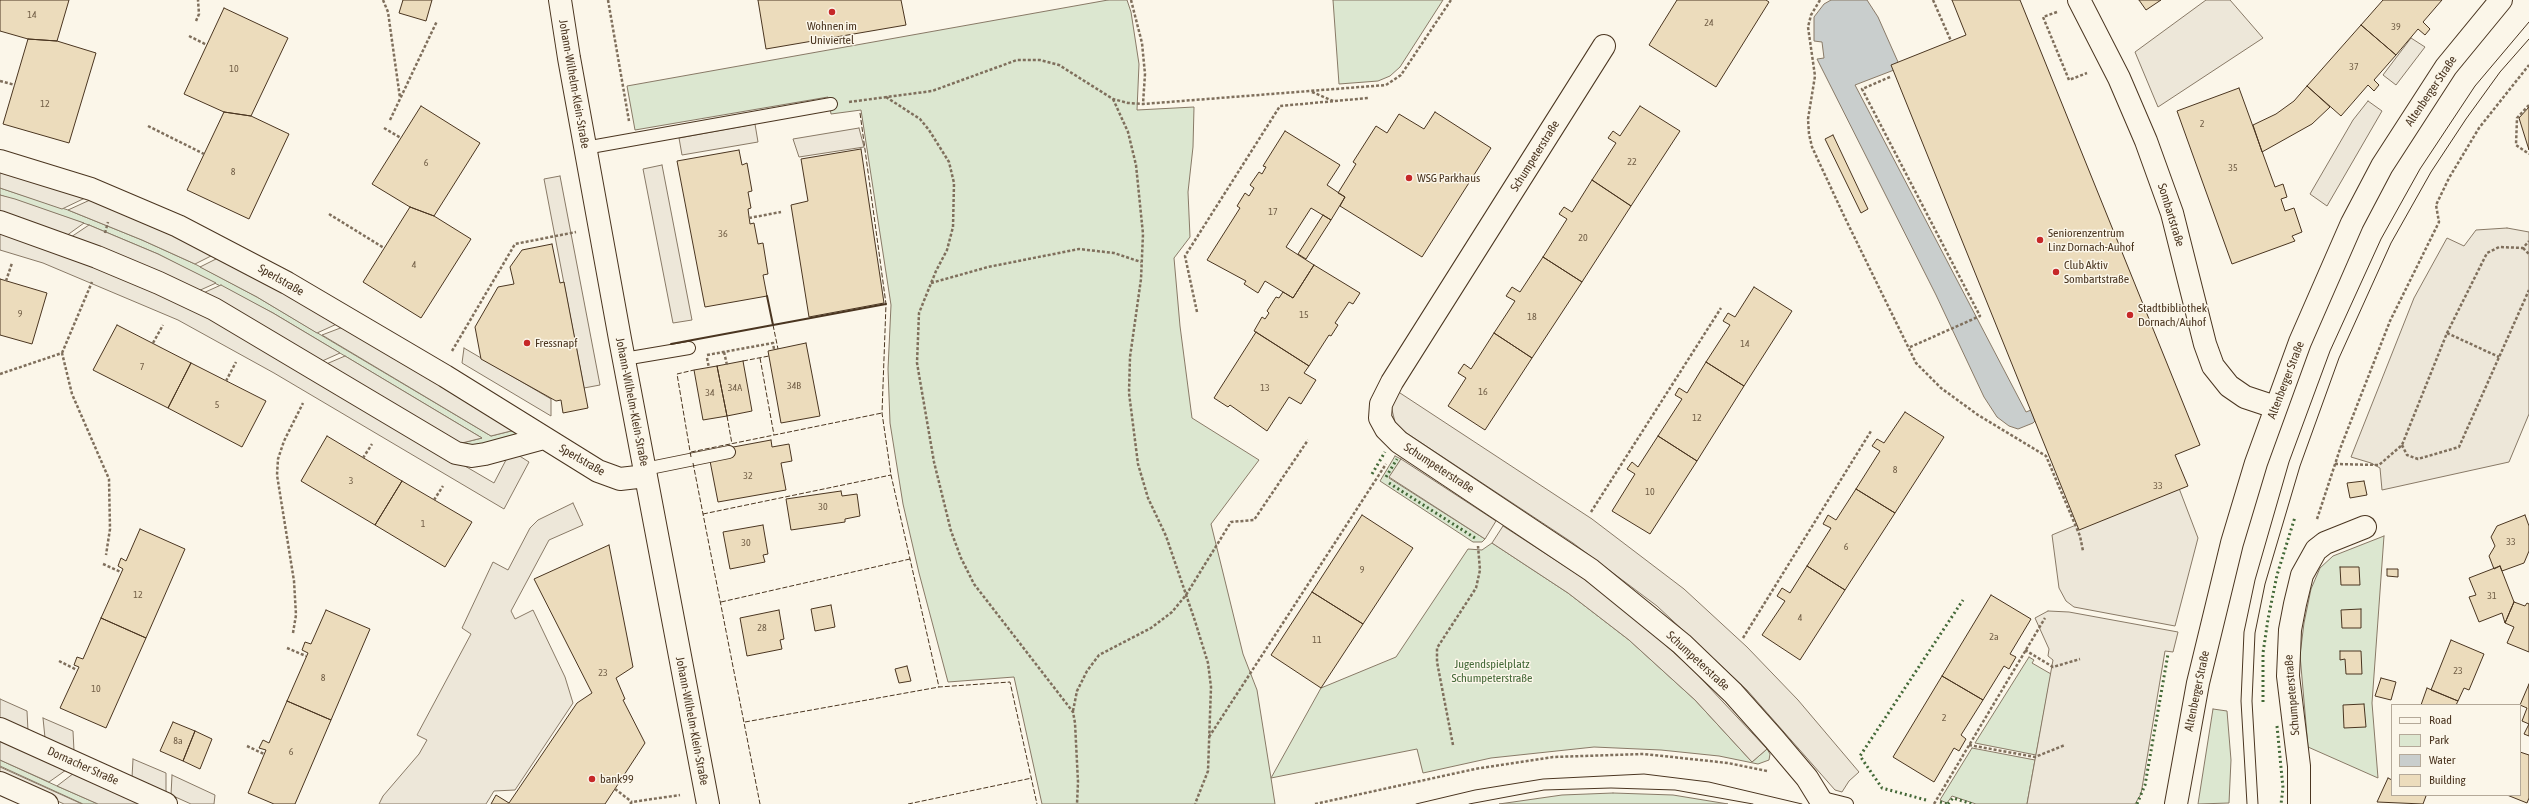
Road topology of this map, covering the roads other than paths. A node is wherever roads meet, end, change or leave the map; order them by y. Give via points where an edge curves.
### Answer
1 (560, 0) edge
2 (2079, 0) edge
3 (2501, 0) edge
4 (1604, 46) dead end
5 (831, 104) road end
6 (585, 148) junction
7 (0, 161) edge
8 (0, 222) edge
9 (689, 348) dead end
10 (624, 359) junction
11 (2276, 407) junction
12 (544, 438) junction
13 (729, 452) dead end
14 (645, 473) junction
15 (2365, 527) dead end
16 (0, 729) edge
17 (0, 783) edge
18 (1821, 801) edge
19 (47, 804) edge
20 (166, 804) edge
21 (708, 804) edge
22 (1847, 804) edge
23 (2176, 804) edge
24 (2299, 804) edge

1 - 6 street, Johann-Wilhelm-Klein-Straße
2 - 11 street, Sombartstraße via 2119,78 2146,141 2172,213 2205,344 2213,366 2229,386 2245,397
3 - 11 street, Altenberger Straße via 2446,67 2367,192 2324,286
4 - 18 street, Schumpeterstraße via 1392,382 1381,404 1380,418 1386,430 1399,442 1585,566 1640,608 1733,693 1807,778
5 - 6 lane
6 - 10 street, Johann-Wilhelm-Klein-Straße
7 - 12 street, Sperlstraße via 104,194 236,254
8 - 12 street via 97,257 214,309 456,453 472,456 485,454
9 - 10 lane
10 - 14 street, Johann-Wilhelm-Klein-Straße
11 - 23 street, Altenberger Straße via 2245,498 2221,585 2191,714
12 - 14 street, Sperlstraße via 608,476 631,479
13 - 14 lane
14 - 21 street, Johann-Wilhelm-Klein-Straße
15 - 24 street, Schumpeterstraße via 2325,543 2316,550 2302,575 2290,630 2288,653 2288,676 2299,766
16 - 20 street, Dornacher Straße
17 - 19 street
18 - 22 lane

